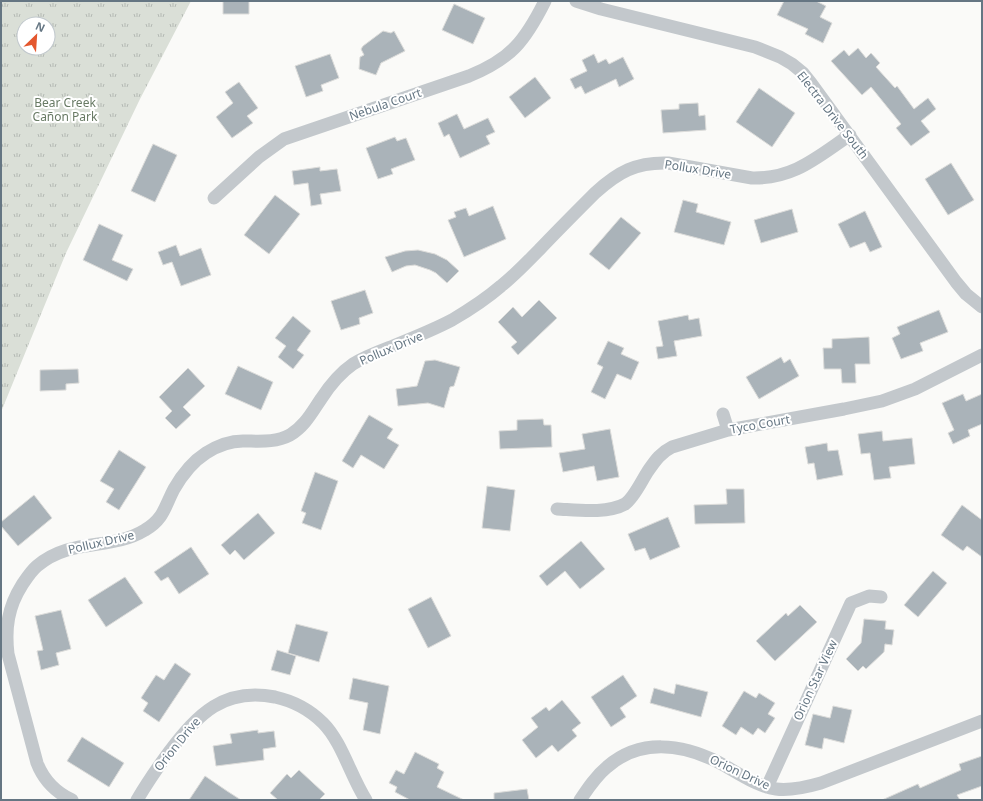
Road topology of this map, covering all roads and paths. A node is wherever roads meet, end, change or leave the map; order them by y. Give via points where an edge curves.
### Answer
1 (545, 1) edge
2 (576, 1) edge
3 (850, 134) junction
4 (214, 198) dead end
5 (982, 307) edge
6 (982, 355) edge
7 (723, 414) dead end
8 (728, 430) junction
9 (557, 509) dead end
10 (881, 598) dead end
11 (982, 721) edge
12 (767, 787) junction
13 (72, 800) edge
14 (137, 800) edge
15 (366, 800) edge
16 (580, 800) edge

1 - 4 street, Nebula Court via 520,43 494,64 469,76 284,139
2 - 3 street, Electra Drive South via 755,46 780,57 803,73
3 - 5 street, Electra Drive South via 956,282
3 - 13 street, Pollux Drive via 808,163 780,176 752,178 655,162 629,168 607,182 514,275 487,297 428,332 364,357 341,374 330,385 301,427 292,434 281,439 219,446 198,459 188,469 173,490 167,506 155,524 122,540 66,549 35,567 10,608 6,636 8,654 42,775 58,793
6 - 8 street, Tyco Court via 915,389 882,401
7 - 8 street
8 - 9 street, Tyco Court via 664,451 625,503 606,510
10 - 12 street, Orion Star View via 869,596 851,603
11 - 12 street, Orion Drive via 821,783 790,789
12 - 16 street, Orion Drive via 703,755 661,746 619,758 598,775
14 - 15 street, Orion Drive via 154,772 191,723 204,712 233,698 263,695 296,704 323,723 334,737

